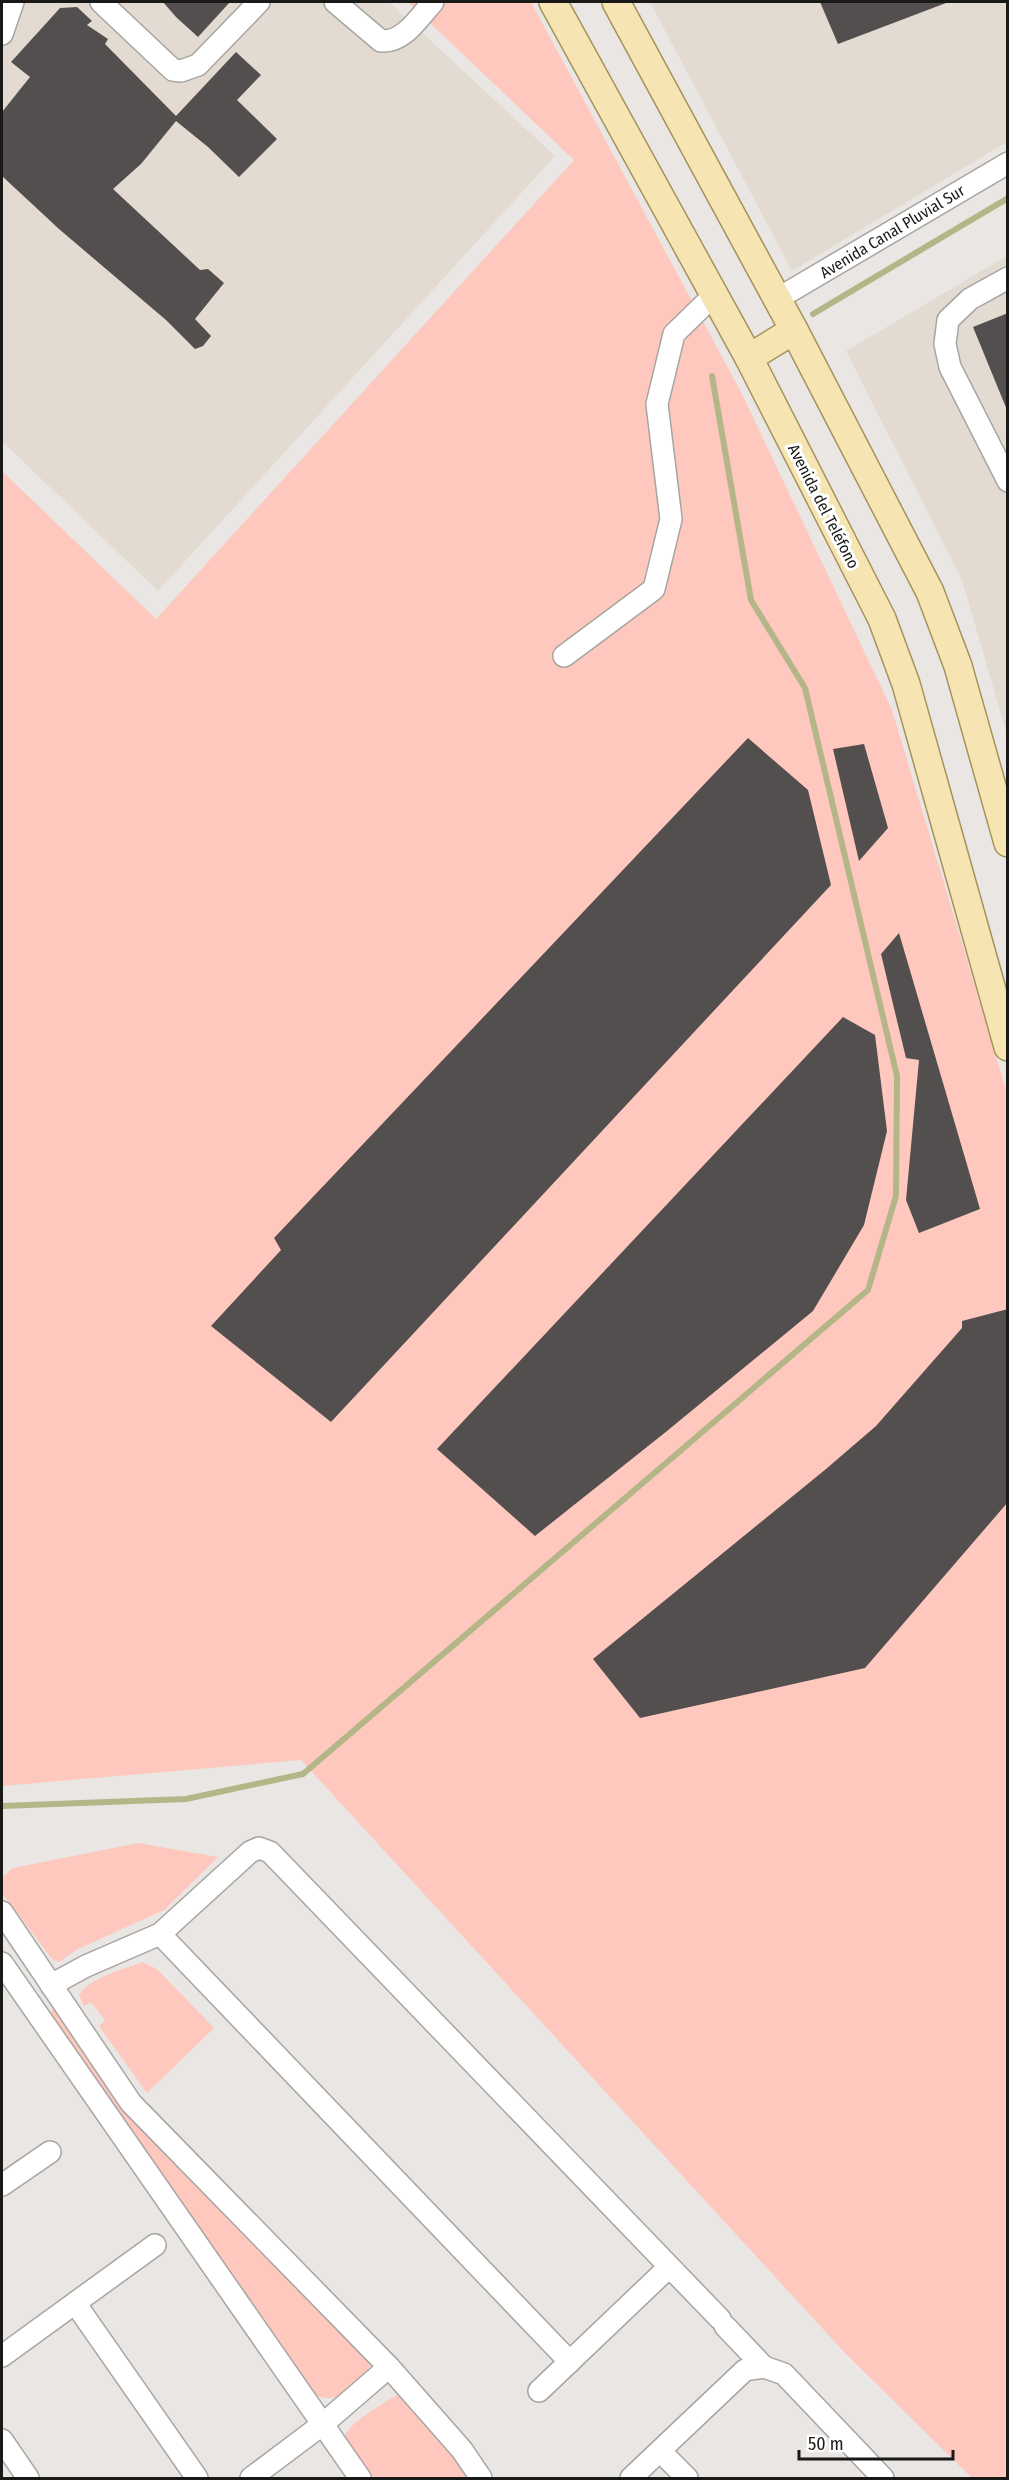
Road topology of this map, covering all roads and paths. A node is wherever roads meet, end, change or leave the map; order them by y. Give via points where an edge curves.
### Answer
1 (13, 2) edge
2 (101, 2) edge
3 (259, 2) edge
4 (335, 2) edge
5 (433, 2) edge
6 (553, 2) edge
7 (616, 2) edge
8 (2, 34) edge
9 (1008, 164) edge
10 (1008, 278) edge
11 (714, 295) junction
12 (777, 299) junction
13 (794, 330) junction
14 (748, 358) junction
15 (1008, 481) edge
16 (564, 656) dead end
17 (1008, 843) edge
18 (1008, 1047) edge
19 (2, 1912) edge
20 (160, 1934) junction
21 (2, 1963) edge
22 (55, 1990) junction
23 (33, 2011) junction
24 (50, 2152) dead end
25 (2, 2185) edge
26 (155, 2245) dead end
27 (669, 2267) junction
28 (75, 2303) junction
29 (2, 2356) edge
30 (570, 2362) junction
31 (389, 2367) junction
32 (764, 2367) junction
33 (539, 2391) dead end
34 (323, 2424) junction
35 (2, 2440) edge
36 (661, 2452) junction
37 (28, 2478) edge
38 (196, 2478) edge
39 (251, 2478) edge
40 (360, 2478) edge
41 (480, 2478) edge
42 (631, 2478) edge
43 (687, 2478) edge
44 (883, 2478) edge

1 - 8 street
2 - 3 street via 173,70 181,71 198,64
4 - 5 street via 381,41 389,42 403,34
6 - 11 main road, Avenida del Teléfono
7 - 12 main road
9 - 12 street, Avenida Canal Pluvial Sur
10 - 15 street via 970,299 948,320 945,344 950,367
11 - 14 main road, Avenida del Teléfono
11 - 16 street via 674,334 657,404 671,519 654,589
12 - 13 main road
13 - 14 main road
13 - 17 main road via 930,592 958,666
14 - 18 main road, Avenida del Teléfono via 882,619 906,684
19 - 22 street
20 - 22 street via 86,1966
20 - 27 street via 250,1852 260,1848 270,1852
20 - 30 street
21 - 23 street
22 - 23 street
22 - 31 street via 131,2103
23 - 34 street
24 - 25 street
26 - 28 street
27 - 30 street
27 - 32 street
28 - 29 street
28 - 38 street
30 - 33 street
31 - 34 street
31 - 41 street via 462,2450
32 - 36 street via 745,2370
32 - 44 street via 784,2374
34 - 39 street
34 - 40 street
35 - 37 street
36 - 42 street
36 - 43 street

